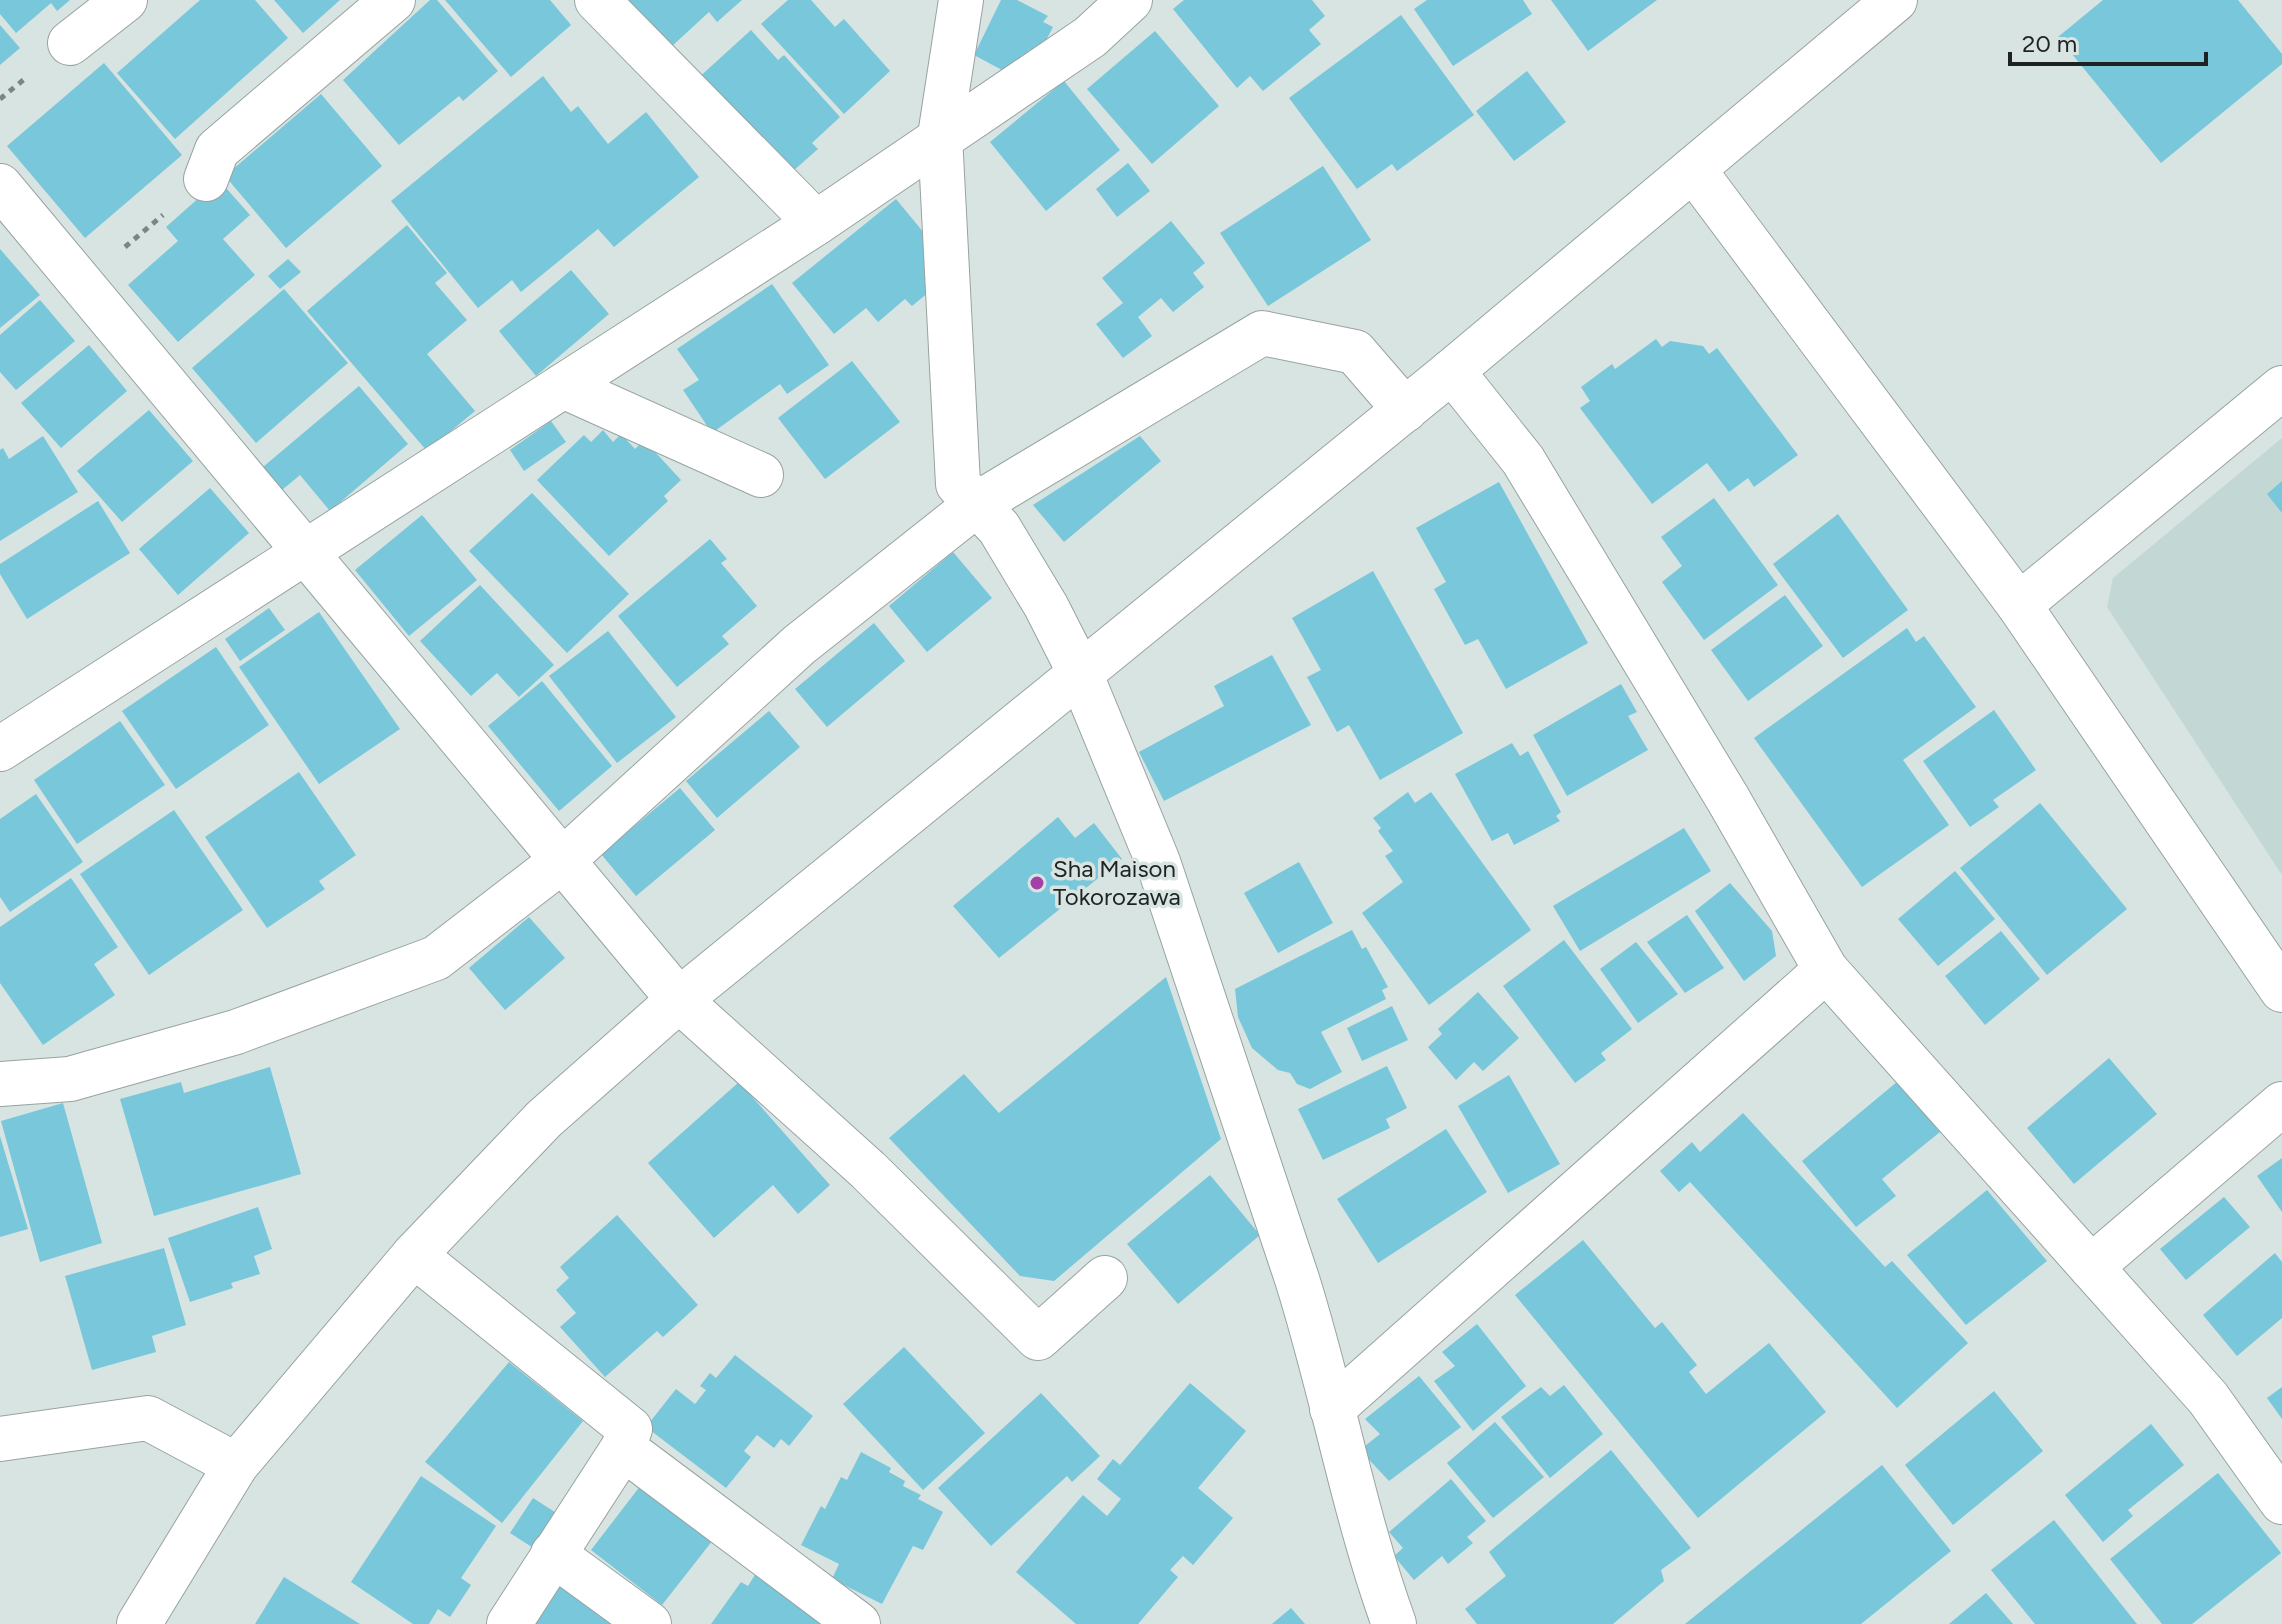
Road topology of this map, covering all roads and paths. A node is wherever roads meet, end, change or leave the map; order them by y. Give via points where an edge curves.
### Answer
1 (125, 0) edge
2 (393, 0) edge
3 (597, 0) edge
4 (961, 0) edge
5 (1130, 0) edge
6 (1895, 0) edge
7 (70, 43) dead end
8 (940, 136) junction
9 (1693, 169) junction
10 (206, 179) joint
11 (0, 186) edge
12 (816, 223) junction
13 (81, 283) junction
14 (1452, 371) junction
15 (563, 386) junction
16 (2282, 388) edge
17 (1405, 410) junction
18 (761, 475) dead end
19 (977, 504) junction
20 (304, 553) junction
21 (2019, 605) junction
22 (1080, 673) junction
23 (0, 749) edge
24 (563, 860) junction
25 (1826, 970) junction
26 (2282, 990) edge
27 (679, 1000) junction
28 (0, 1084) edge
29 (2282, 1104) edge
30 (414, 1255) junction
31 (2091, 1267) junction
32 (1105, 1278) dead end
33 (1332, 1409) junction
34 (0, 1439) edge
35 (623, 1448) junction
36 (236, 1465) junction
37 (2282, 1502) edge
38 (553, 1554) junction
39 (139, 1624) edge
40 (509, 1624) edge
41 (649, 1624) edge
42 (858, 1624) edge
43 (1394, 1624) edge

1 - 7 street
2 - 10 street via 217,150
3 - 12 street
4 - 8 street
5 - 8 street via 1090,37
6 - 9 street
8 - 12 street
8 - 19 street via 958,484
9 - 14 street
9 - 21 street
10 - 13 path
11 - 13 street
12 - 15 street
13 - 20 street
14 - 17 street
14 - 25 street via 1523,460
15 - 18 street
15 - 20 street
16 - 21 street
17 - 19 street via 1355,352 1262,333
17 - 22 street
19 - 22 street via 999,528
19 - 24 street via 799,645
20 - 23 street
20 - 24 street
21 - 26 street
22 - 27 street
22 - 33 street via 1158,862 1297,1279
24 - 27 street
24 - 28 street via 436,958 236,1032 70,1079
25 - 31 street
25 - 33 street
27 - 30 street via 544,1119
27 - 32 street via 868,1170 1038,1338
29 - 31 street
30 - 35 street via 630,1429
30 - 36 street
31 - 37 street via 2208,1398
33 - 43 street via 1367,1550
34 - 36 street via 148,1418
35 - 38 street
35 - 42 street
36 - 39 street
38 - 40 street
38 - 41 street

